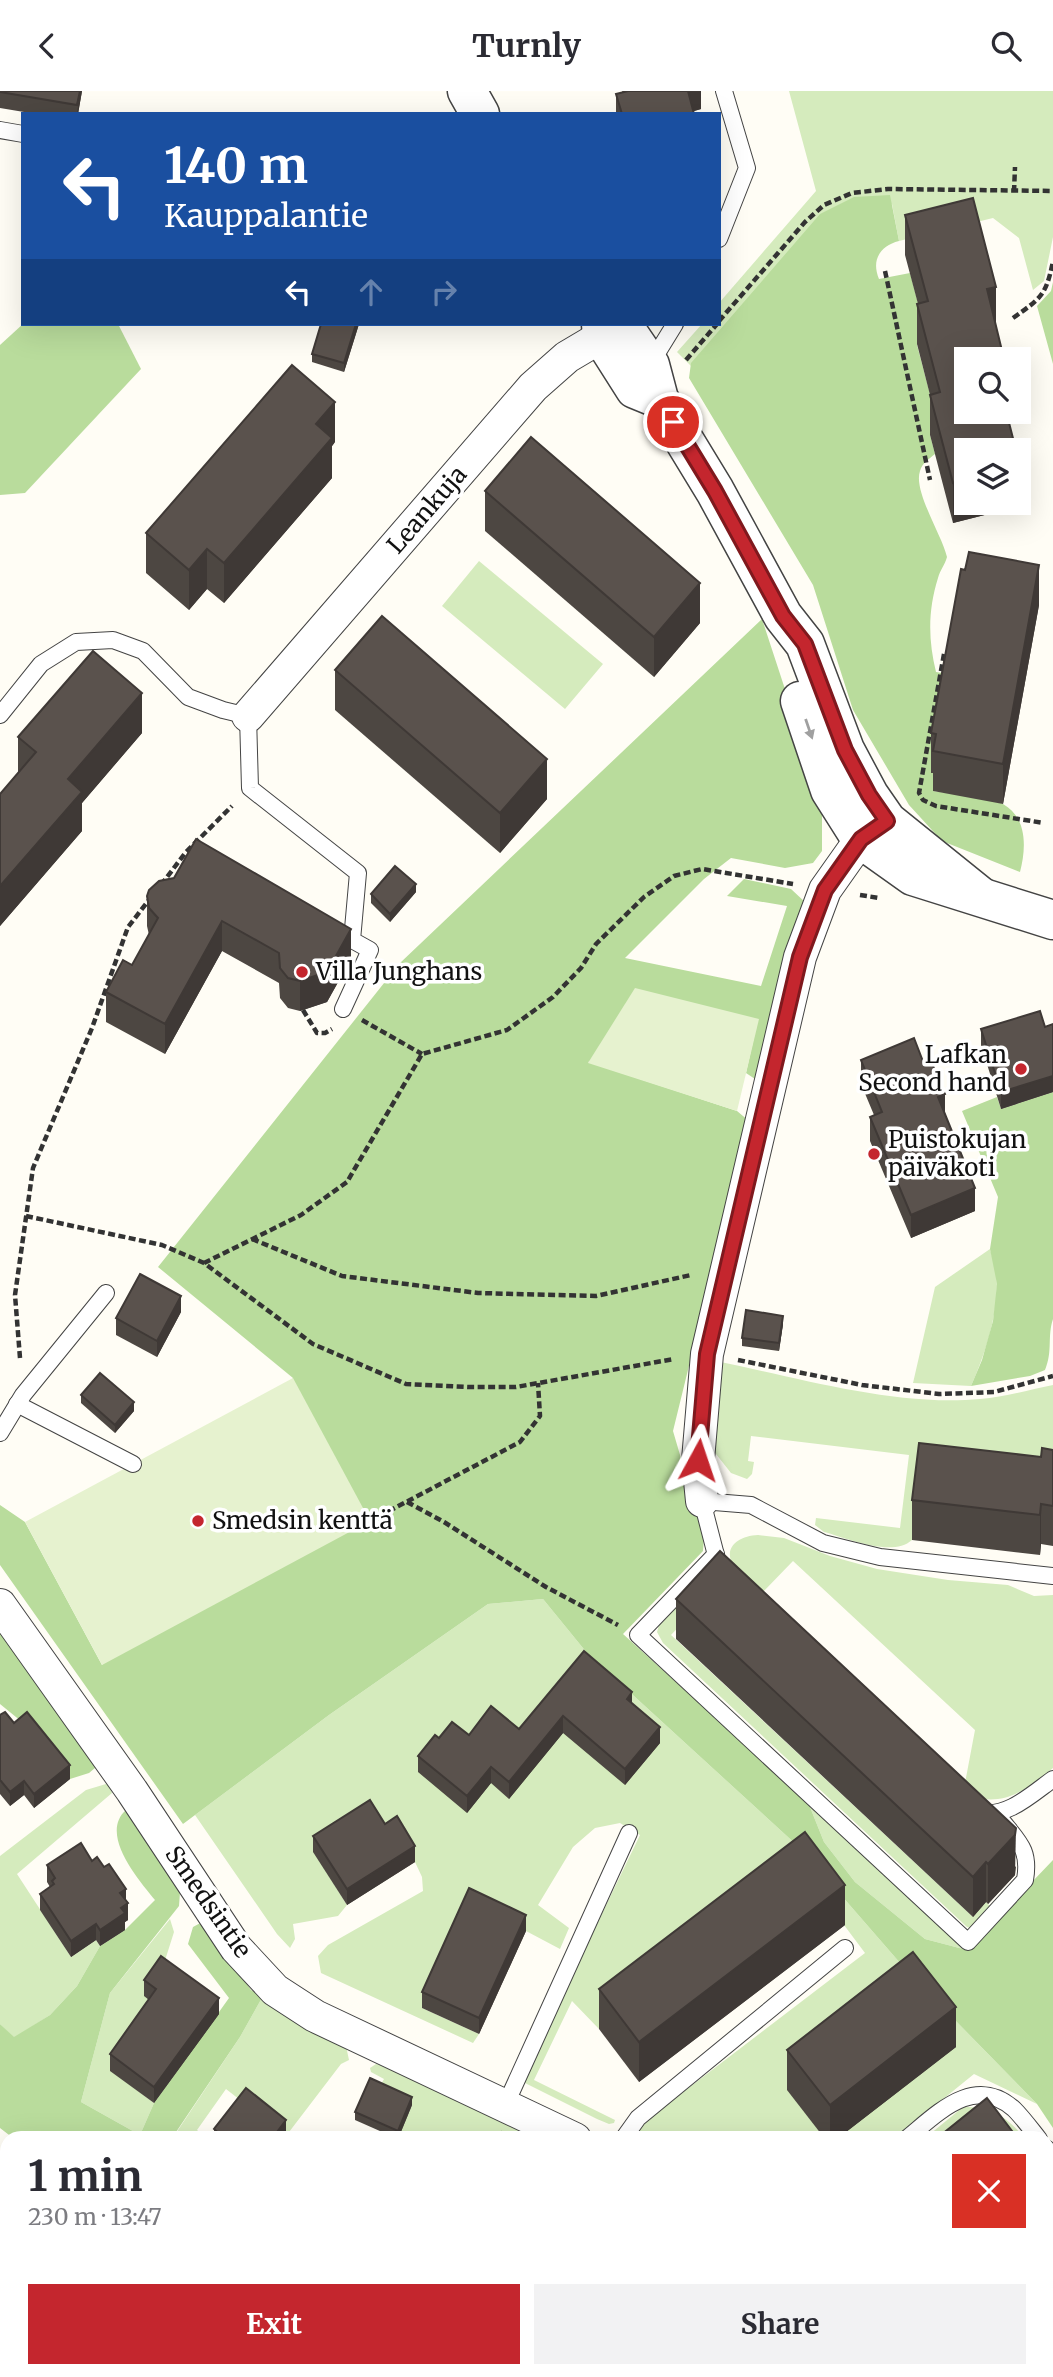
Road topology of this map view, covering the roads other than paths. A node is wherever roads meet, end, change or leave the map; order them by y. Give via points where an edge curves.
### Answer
1 (467, 91) edge
2 (724, 91) edge
3 (479, 112) edge
4 (0, 130) edge
5 (21, 134) edge
6 (721, 235) edge
7 (674, 326) edge
8 (612, 327) edge
9 (656, 379) junction
10 (0, 715) edge
11 (248, 716) junction
12 (874, 830) junction
13 (1053, 920) edge
14 (343, 1009) road end
15 (106, 1293) dead end
16 (20, 1399) junction
17 (0, 1433) edge
18 (132, 1464) dead end
19 (702, 1500) junction
20 (716, 1554) junction
21 (1053, 1576) edge
22 (740, 1590) edge
23 (0, 1605) edge
24 (1053, 1779) edge
25 (962, 1803) edge
26 (995, 1812) junction
27 (629, 1833) dead end
28 (845, 1948) dead end
29 (505, 2106) junction
30 (558, 2131) edge
31 (629, 2131) edge
32 (916, 2131) edge
33 (1032, 2131) edge

1 - 3 street
2 - 6 lane via 747,167
4 - 5 lane
7 - 9 lane
8 - 9 street
8 - 11 street, Leankuja via 533,387
9 - 12 street via 783,616 805,644 845,750 869,795
10 - 11 lane via 41,664 76,642 113,640 143,652 188,697
11 - 14 lane via 250,788 358,873 352,940 370,950
12 - 13 street via 913,876
12 - 19 street via 825,890 800,957 707,1354 698,1460
15 - 16 lane
16 - 17 lane
16 - 18 lane
19 - 20 lane
19 - 21 lane via 751,1505 823,1543 880,1557
20 - 22 lane
20 - 26 lane via 638,1635 968,1942 1026,1880 1024,1849
23 - 29 street, Smedsintie via 236,1948 275,1990 315,2016
24 - 26 lane via 1017,1805
25 - 26 lane via 989,1815
27 - 29 lane
28 - 31 lane via 638,2118
29 - 30 street, Smedsintie
32 - 33 lane via 955,2100 984,2094 1013,2108

